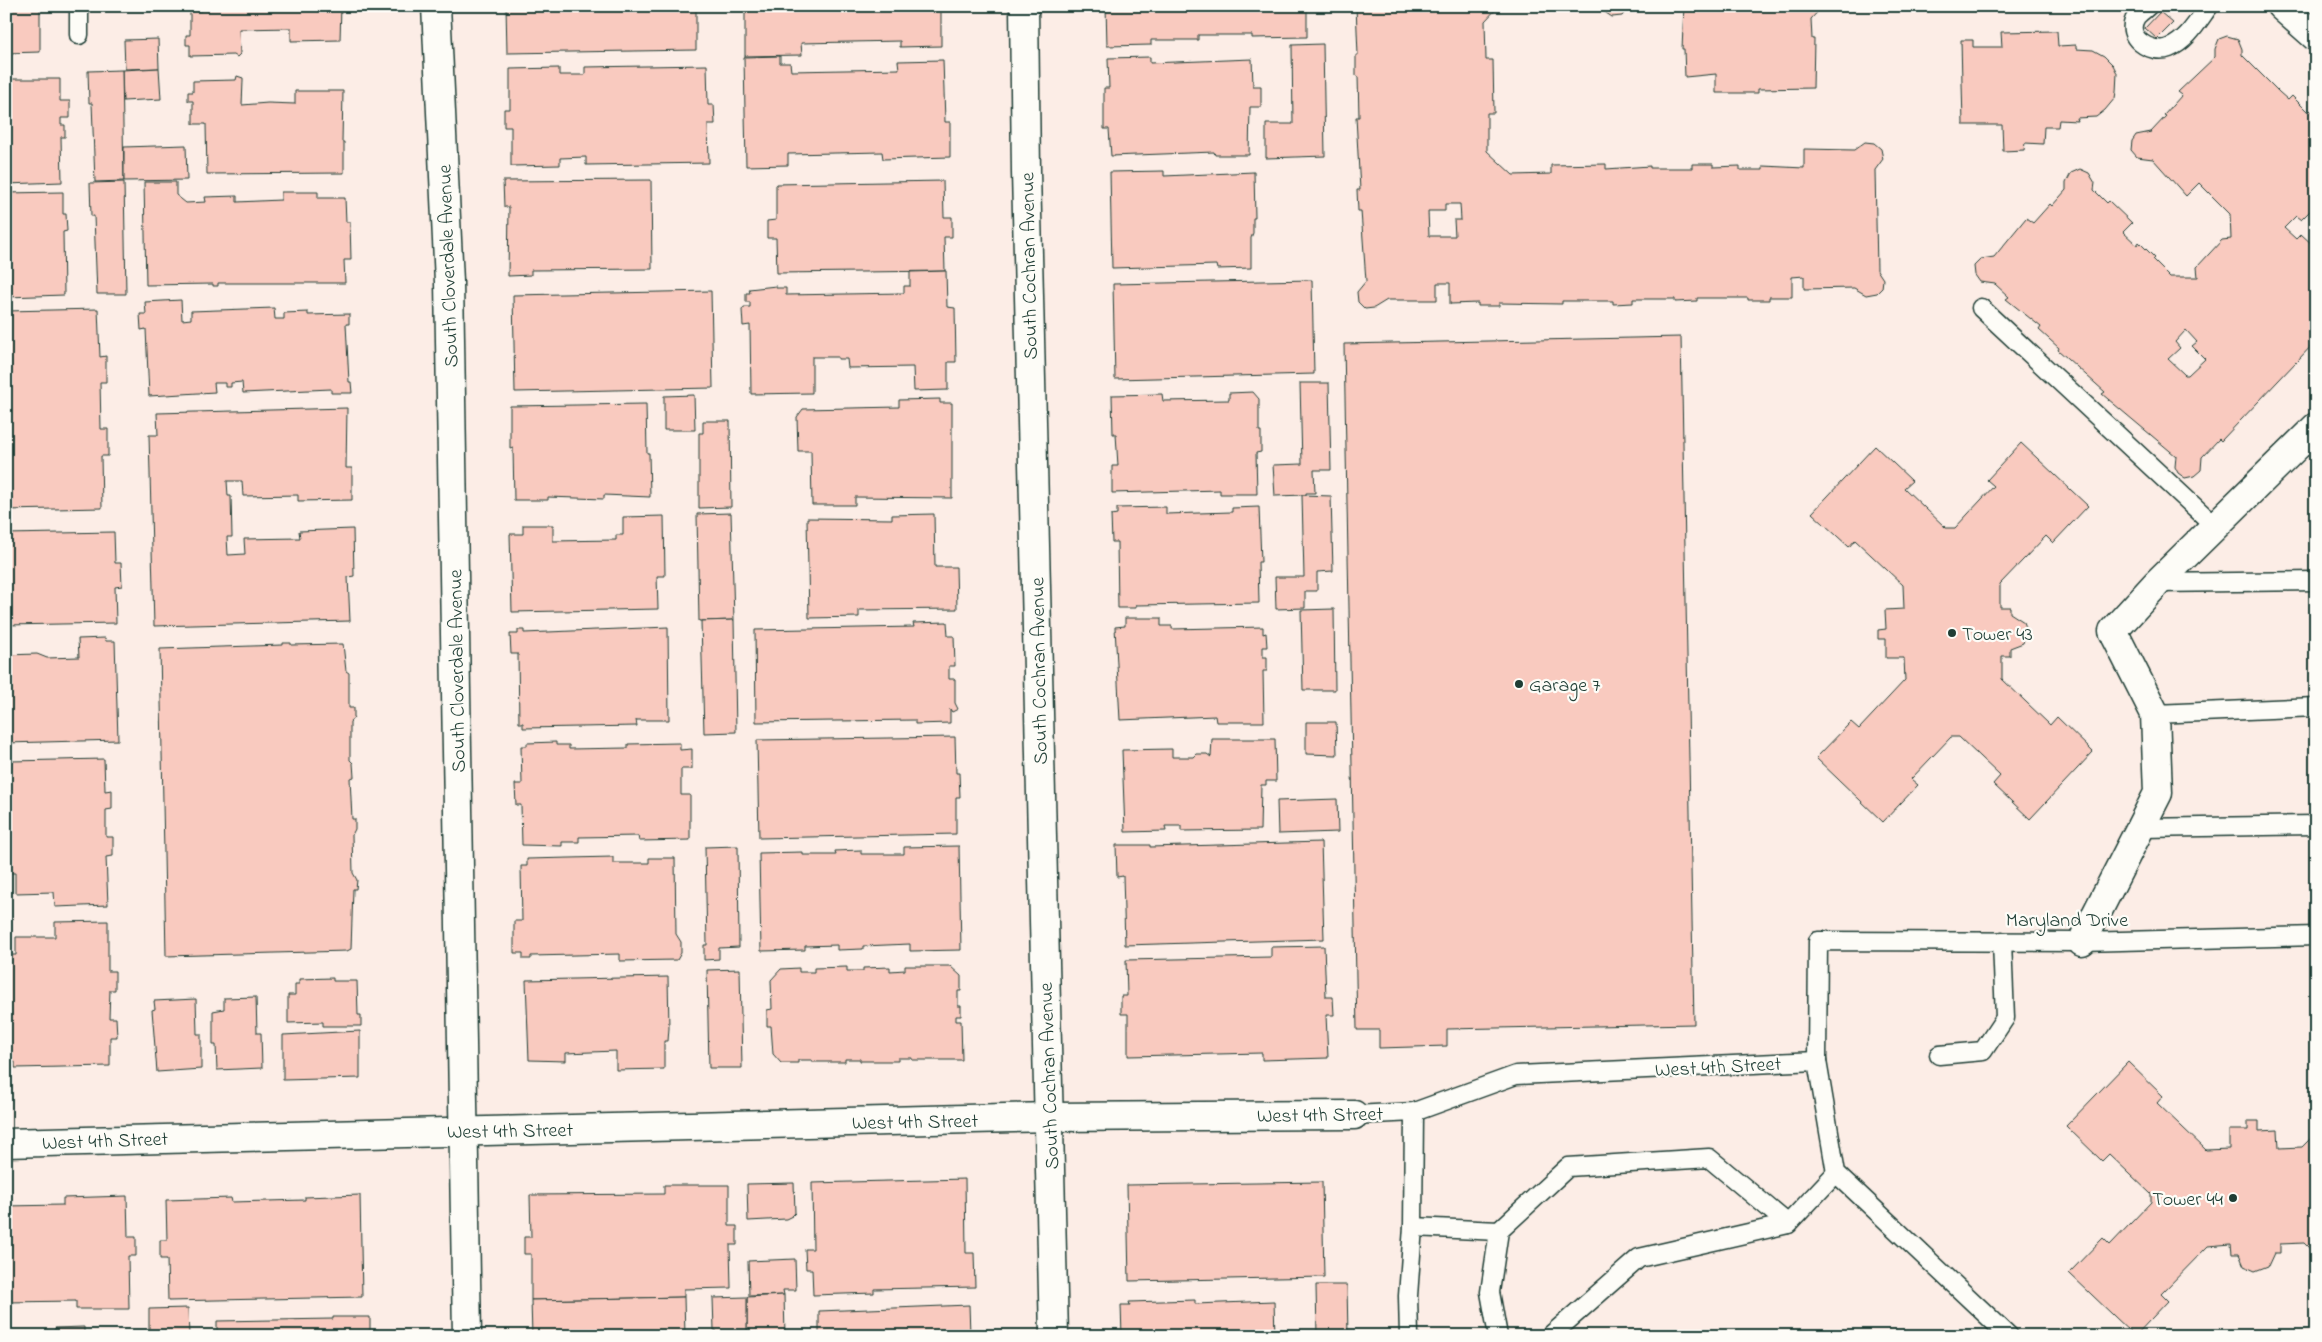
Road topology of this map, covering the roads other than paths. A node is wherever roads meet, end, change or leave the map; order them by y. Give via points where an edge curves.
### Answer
1 (79, 6) edge
2 (436, 6) edge
3 (1024, 6) edge
4 (2148, 6) edge
5 (2209, 6) edge
6 (2280, 6) edge
7 (79, 35) dead end
8 (2316, 37) edge
9 (1981, 308) dead end
10 (2316, 427) edge
11 (2215, 526) junction
12 (2316, 581) edge
13 (2157, 583) junction
14 (2316, 707) edge
15 (2155, 714) junction
16 (2316, 826) edge
17 (2141, 828) junction
18 (2316, 936) edge
19 (2002, 941) junction
20 (2082, 942) junction
21 (1939, 1055) dead end
22 (1817, 1061) junction
23 (1414, 1112) junction
24 (1354, 1115) joint
25 (1049, 1117) junction
26 (464, 1130) junction
27 (6, 1143) edge
28 (1836, 1174) junction
29 (1788, 1224) junction
30 (1413, 1227) junction
31 (1499, 1231) junction
32 (467, 1336) edge
33 (1054, 1336) edge
34 (1409, 1336) edge
35 (1498, 1336) edge
36 (1550, 1336) edge
37 (2009, 1336) edge

1 - 7 lane
2 - 26 street, South Cloverdale Avenue via 449,292
3 - 25 street, South Cochran Avenue
4 - 5 lane via 2136,18 2136,40 2143,46 2168,49 2188,35
6 - 8 street
9 - 11 lane
10 - 11 street
11 - 13 street
12 - 13 lane
13 - 15 street via 2113,631
14 - 15 lane
15 - 17 street via 2158,794
16 - 17 lane
17 - 20 street
18 - 20 lane, Maryland Drive
19 - 20 lane, Maryland Drive
19 - 21 lane via 2005,1018 1983,1051
19 - 22 lane, Maryland Drive via 1818,941
22 - 23 lane, West 4th Street via 1516,1074
22 - 28 lane
23 - 24 lane, West 4th Street
23 - 30 lane
24 - 25 street, West 4th Street
25 - 26 street, West 4th Street
25 - 33 street, South Cochran Avenue
26 - 27 street, West 4th Street
26 - 32 street, South Cloverdale Avenue
28 - 29 lane
28 - 37 lane
29 - 31 lane via 1709,1158 1568,1167
29 - 36 lane via 1639,1258
30 - 31 lane
30 - 34 lane
31 - 35 lane via 1490,1292

